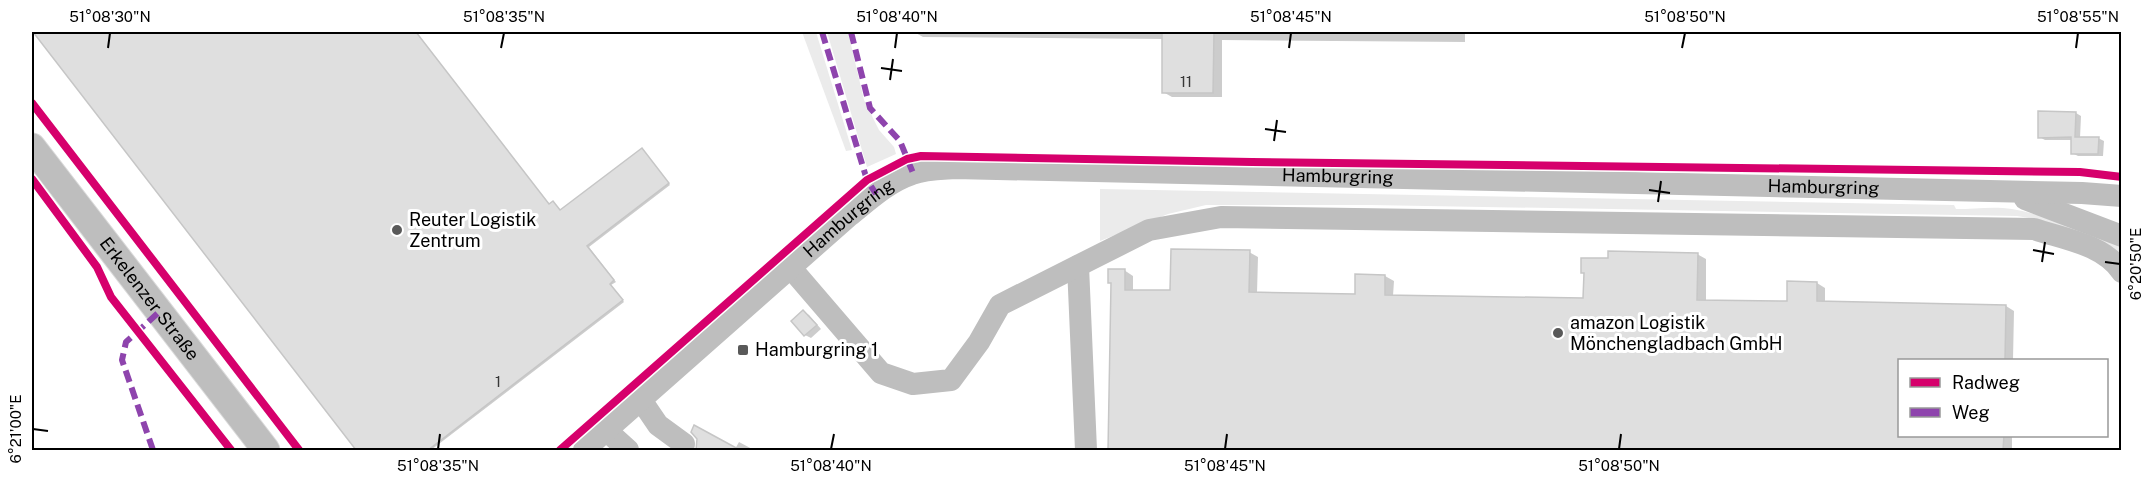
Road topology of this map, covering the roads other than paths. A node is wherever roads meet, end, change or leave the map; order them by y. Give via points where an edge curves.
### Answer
1 (32, 147) edge
2 (2004, 191) junction
3 (2121, 196) edge
4 (2121, 236) edge
5 (1078, 266) junction
6 (790, 267) junction
7 (2121, 272) edge
8 (641, 400) junction
9 (607, 431) junction
10 (684, 444) dead end
11 (266, 450) edge
12 (584, 450) edge
13 (628, 450) edge
14 (1086, 450) edge

1 - 11 main road, Erkelenzer Straße
2 - 3 street, Hamburgring
2 - 4 street
2 - 6 street, Hamburgring via 955,168 913,174 889,184
5 - 6 street via 1000,305 951,380 913,384 881,373
5 - 7 street via 1149,230 1221,217 2034,229 2097,249 2115,262
5 - 14 street
6 - 8 street, Hamburgring
8 - 9 street, Hamburgring
8 - 10 street via 658,425
9 - 12 street, Hamburgring
9 - 13 street

